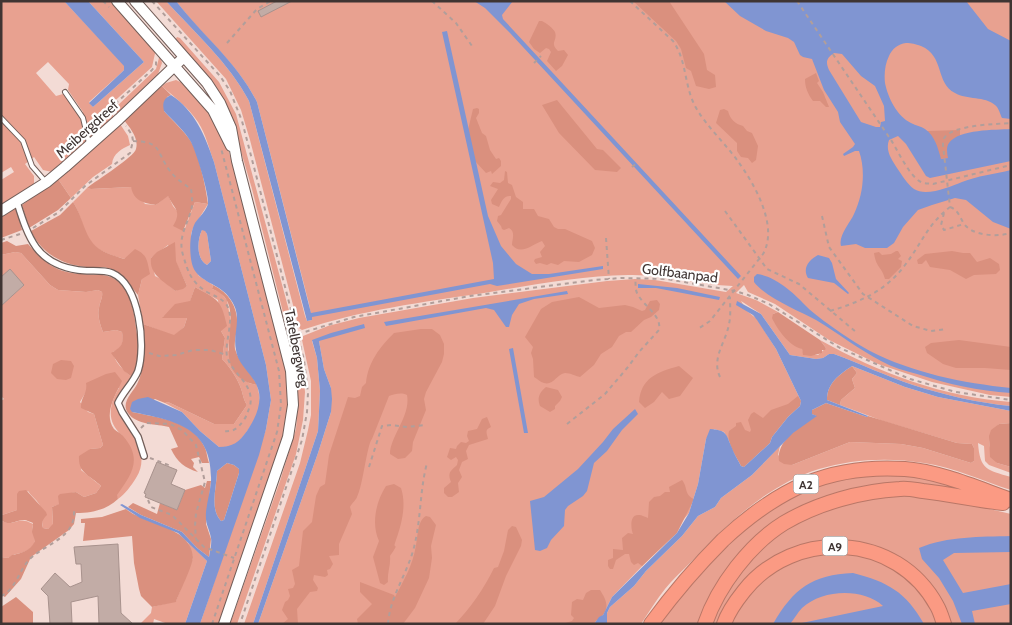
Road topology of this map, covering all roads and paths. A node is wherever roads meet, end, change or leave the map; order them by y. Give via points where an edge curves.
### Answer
1 (117, 1) edge
2 (135, 1) edge
3 (271, 1) edge
4 (432, 1) edge
5 (630, 1) edge
6 (797, 1) edge
7 (227, 43) dead end
8 (472, 46) dead end
9 (541, 56) dead end
10 (183, 58) junction
11 (534, 63) dead end
12 (175, 66) junction
13 (167, 74) junction
14 (146, 76) dead end
15 (65, 92) dead end
16 (1, 118) edge
17 (125, 124) dead end
18 (1011, 124) edge
19 (133, 141) junction
20 (220, 145) dead end
21 (90, 146) junction
22 (237, 161) junction
23 (638, 162) dead end
24 (1011, 165) edge
25 (632, 167) dead end
26 (946, 181) junction
27 (46, 182) junction
28 (17, 202) junction
29 (950, 207) junction
30 (1, 211) edge
31 (725, 211) dead end
32 (944, 212) junction
33 (822, 216) dead end
34 (964, 224) junction
35 (26, 232) junction
36 (1011, 233) edge
37 (606, 238) dead end
38 (1, 240) edge
39 (758, 259) junction
40 (635, 278) junction
41 (609, 279) junction
42 (735, 291) junction
43 (730, 297) junction
44 (868, 297) junction
45 (830, 311) junction
46 (698, 329) dead end
47 (946, 329) dead end
48 (856, 332) dead end
49 (298, 334) dead end
50 (141, 352) junction
51 (227, 355) junction
52 (720, 377) dead end
53 (1011, 400) edge
54 (567, 424) dead end
55 (425, 425) dead end
56 (223, 431) dead end
57 (136, 433) junction
58 (144, 456) joint
59 (427, 463) dead end
60 (171, 466) dead end
61 (369, 468) dead end
62 (148, 500) dead end
63 (1011, 500) edge
64 (1011, 504) edge
65 (74, 510) dead end
66 (196, 539) junction
67 (234, 558) junction
68 (1, 596) edge
69 (212, 624) edge
70 (224, 624) edge
71 (388, 624) edge
72 (651, 624) edge
73 (705, 624) edge
74 (724, 624) edge
75 (944, 624) edge

1 - 12 street, Tafelbergweg
2 - 10 street, Tafelbergweg
3 - 7 path via 256,9
4 - 8 path via 456,23
5 - 39 path via 674,41 694,105 737,160 756,191 770,235 768,246
6 - 26 path via 915,177 922,183
9 - 11 path
10 - 12 street, Meibergdreef
10 - 22 street, Tafelbergweg via 207,83 225,111
12 - 13 street, Meibergdreef
12 - 22 street, Tafelbergweg via 212,110
13 - 14 path via 156,61
13 - 21 street, Meibergdreef
15 - 21 lane via 84,118
16 - 27 lane via 23,142 32,166
17 - 19 path
18 - 26 path via 970,127 945,137
19 - 35 path via 130,153 85,186 59,212
19 - 51 path via 149,142 155,146 170,172 191,189 190,212 182,232 182,252 193,282 208,293 217,295 227,305 230,324
20 - 67 path via 274,348 281,386 277,432
21 - 27 street, Meibergdreef
22 - 70 street, Tafelbergweg via 289,359 293,394 288,437
23 - 25 path
24 - 26 path
26 - 29 path
27 - 28 street, Meibergdreef
28 - 30 street, Meibergdreef
28 - 35 street
29 - 32 path
29 - 34 path via 955,209
31 - 39 path
32 - 34 path via 941,225 944,230
32 - 44 path via 890,282
33 - 44 path via 829,246
34 - 36 path via 975,232 991,235
35 - 38 path
35 - 50 street via 36,248 62,267 106,271 124,282 136,307
37 - 41 path
39 - 42 path
39 - 45 path via 767,269 799,284
40 - 41 path, Golfbaanpad
40 - 42 path, Golfbaanpad via 667,279
40 - 54 path via 638,296 658,321 659,330 605,394
41 - 49 path, Golfbaanpad via 470,296 373,313
42 - 43 path
42 - 53 path, Golfbaanpad via 769,304 840,348 910,379 956,392
43 - 46 path via 710,321
43 - 52 path via 730,322 718,354
44 - 45 path
44 - 47 path via 913,326 931,331
45 - 48 path
50 - 51 path via 159,356 210,350
50 - 57 street via 138,372 118,403
51 - 56 path via 248,386 251,400 247,416 237,430
55 - 61 path via 382,426
57 - 58 street
57 - 66 path via 146,423 170,424 182,430 196,445 205,482 196,513
58 - 60 path
59 - 71 path via 415,543 407,571 391,602
62 - 66 path via 151,507 172,515
63 - 72 highway, A2 via 940,476 906,469 846,471 818,479 779,496 750,516 700,562
64 - 73 highway, A2 via 902,489 854,495 817,507 784,524 756,546 723,586
65 - 68 path via 71,526 65,535 31,557 15,582
66 - 67 path via 207,548
67 - 69 path
74 - 75 highway, A9 via 741,595 769,566 814,548 835,546 865,549 905,569 937,606

